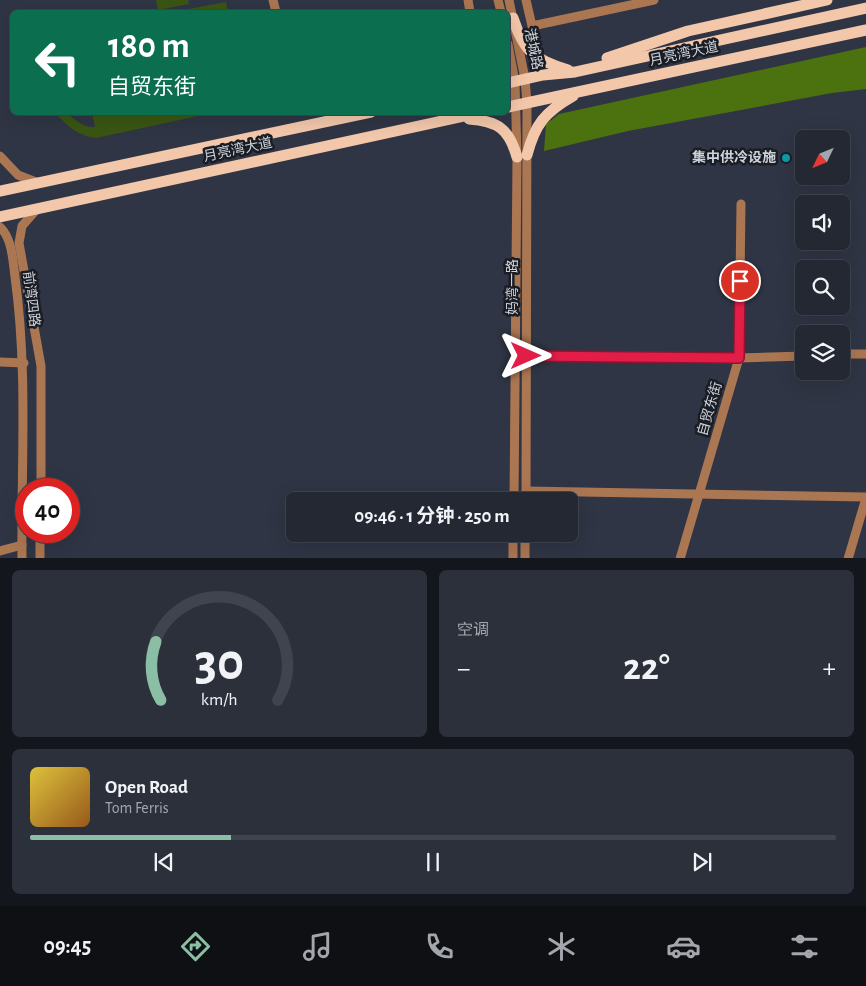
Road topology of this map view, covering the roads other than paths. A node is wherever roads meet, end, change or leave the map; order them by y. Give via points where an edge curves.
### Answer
1 (509, 0) edge
2 (526, 0) edge
3 (654, 0) edge
4 (827, 0) edge
5 (866, 8) edge
6 (513, 18) junction
7 (866, 30) edge
8 (510, 54) edge
9 (580, 70) junction
10 (516, 82) edge
11 (589, 90) junction
12 (517, 105) edge
13 (357, 115) edge
14 (471, 115) edge
15 (455, 119) junction
16 (0, 156) edge
17 (522, 156) junction
18 (41, 183) junction
19 (0, 192) edge
20 (741, 204) dead end
21 (37, 209) junction
22 (0, 217) edge
23 (0, 227) edge
24 (850, 354) edge
25 (866, 354) edge
26 (516, 356) junction
27 (526, 356) junction
28 (795, 356) edge
29 (739, 358) junction
30 (0, 362) edge
31 (24, 363) junction
32 (41, 478) edge
33 (526, 491) joint
34 (514, 492) edge
35 (699, 494) junction
36 (866, 497) edge
37 (513, 542) edge
38 (525, 542) edge
39 (40, 543) edge
40 (22, 545) junction
41 (0, 551) edge
42 (22, 558) edge
43 (40, 558) edge
44 (513, 558) edge
45 (525, 558) edge
46 (680, 558) edge
47 (848, 558) edge

1 - 6 street, 港城路
2 - 3 street via 532,26
4 - 9 main road via 688,30
5 - 9 main road, 月亮湾大道
6 - 9 main road via 523,43 538,60
6 - 10 street, 港城路
7 - 11 main road, 月亮湾大道
8 - 10 street, 港城路
9 - 10 main road, 月亮湾大道
10 - 12 street, 港城路
11 - 12 main road, 月亮湾大道
11 - 17 main road via 544,117
12 - 17 street, 妈湾一路
13 - 18 main road, 月亮湾大道
14 - 15 main road, 月亮湾大道
15 - 17 main road via 488,121 496,125 506,132
15 - 21 main road, 月亮湾大道
16 - 18 street via 18,175
17 - 26 street, 妈湾一路
17 - 27 street, 妈湾一路
18 - 19 main road, 月亮湾大道
20 - 29 street, 自贸东街
21 - 22 main road, 月亮湾大道
21 - 32 street, 前湾四路 via 22,226 19,243 41,366
23 - 31 street, 前湾四路 via 6,233 11,252
24 - 25 street
26 - 27 street
26 - 34 street, 妈湾一路
27 - 29 street
27 - 33 street, 妈湾一路
28 - 29 street
29 - 35 street, 自贸东街
30 - 31 street
31 - 40 street, 前湾四路
33 - 35 street
35 - 36 street
35 - 46 street, 自贸东街
36 - 47 street
37 - 44 street
38 - 45 street
39 - 43 street
40 - 41 street
40 - 42 street, 前湾四路

